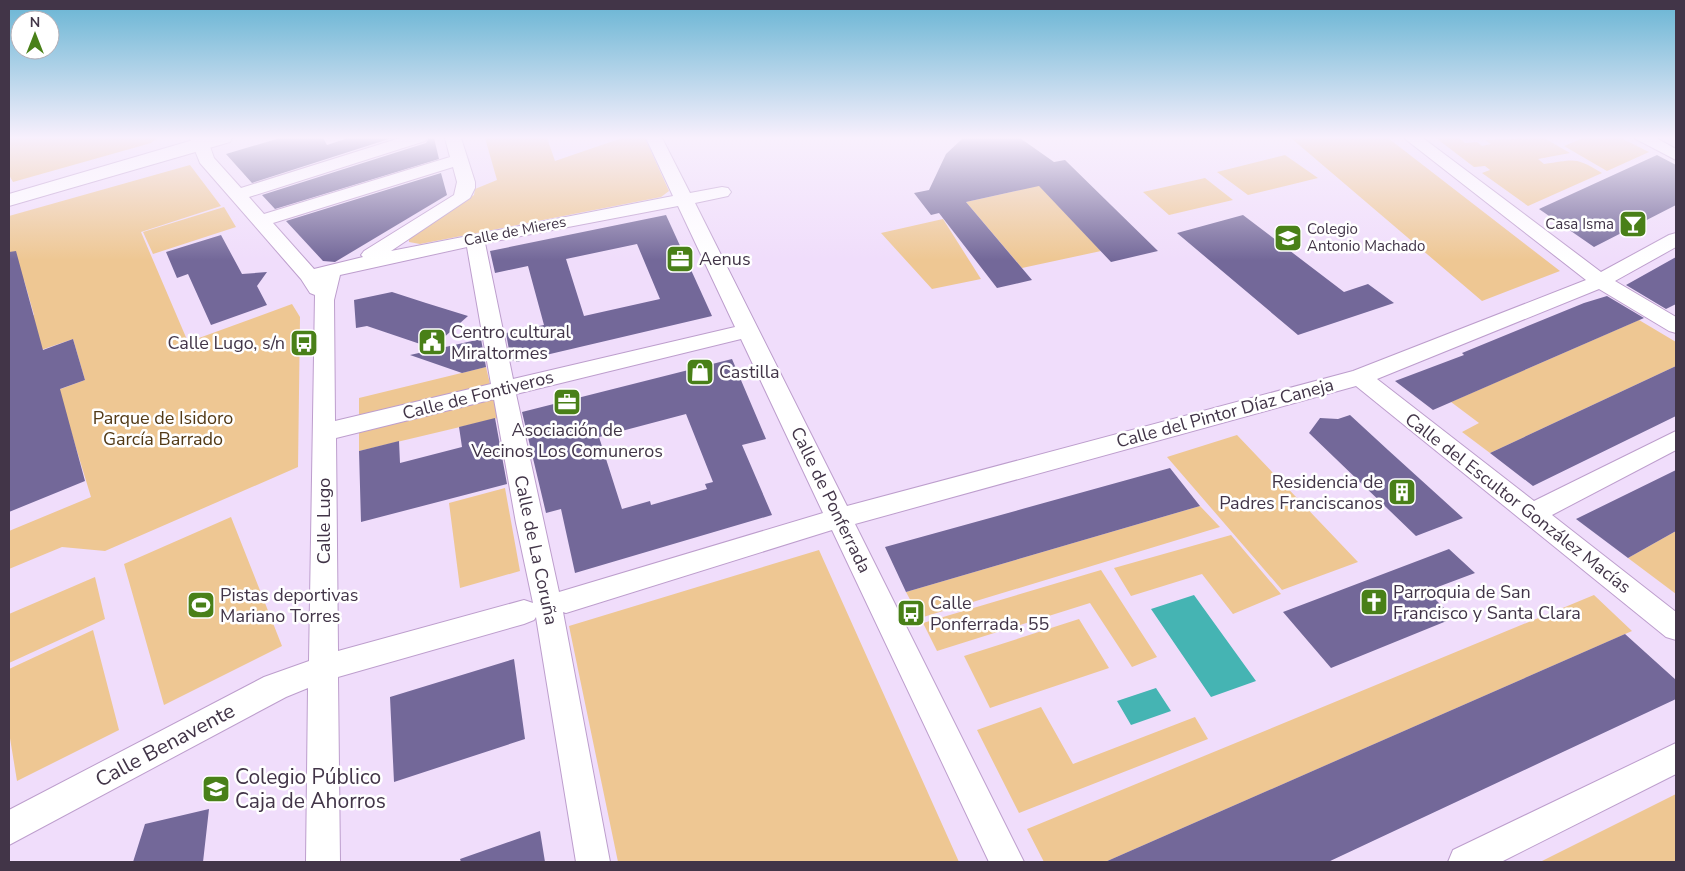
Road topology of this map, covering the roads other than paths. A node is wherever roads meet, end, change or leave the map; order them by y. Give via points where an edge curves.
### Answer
1 (78, 179) edge
2 (223, 179) edge
3 (289, 179) edge
4 (395, 179) edge
5 (465, 179) edge
6 (673, 179) edge
7 (1466, 179) edge
8 (722, 192) dead end
9 (237, 195) junction
10 (682, 198) junction
11 (9, 200) edge
12 (261, 221) junction
13 (402, 235) junction
14 (475, 239) junction
15 (1676, 239) edge
16 (414, 251) junction
17 (357, 264) junction
18 (331, 270) junction
19 (309, 276) junction
20 (1600, 280) junction
21 (324, 300) junction
22 (1676, 326) edge
23 (748, 331) junction
24 (1360, 377) junction
25 (511, 387) junction
26 (324, 432) junction
27 (1676, 440) edge
28 (1531, 514) junction
29 (839, 518) junction
30 (566, 601) dead end
31 (524, 612) dead end
32 (1676, 628) edge
33 (324, 668) junction
34 (1676, 758) edge
35 (9, 828) edge
36 (323, 862) edge
37 (593, 862) edge
38 (1007, 862) edge
39 (1465, 862) edge

1 - 11 main road
2 - 9 street
3 - 9 street
4 - 12 street
5 - 13 street via 461,198
6 - 10 street, Calle de Ponferrada
7 - 20 street
8 - 10 street, Calle de Mieres
9 - 12 street
10 - 14 street, Calle de Mieres
10 - 23 street, Calle de Ponferrada
12 - 19 street
13 - 16 street via 398,242
13 - 17 street
14 - 16 street, Calle de Mieres
14 - 25 street, Calle de La Coruña
15 - 20 street, Calle del Pintor Díaz Caneja
16 - 17 street, Calle de Mieres
17 - 18 street, Calle de Mieres
18 - 19 street, Calle de Mieres
18 - 21 street, Calle Lugo
19 - 21 street
20 - 22 street
20 - 24 street, Calle del Pintor Díaz Caneja
21 - 26 street, Calle Lugo
23 - 25 street, Calle de Fontiveros
23 - 29 street, Calle de Ponferrada
24 - 28 street, Calle del Escultor González Macías
24 - 29 street, Calle del Pintor Díaz Caneja
25 - 26 street, Calle de Fontiveros
25 - 37 street, Calle de La Coruña via 529,523 548,606
26 - 33 street, Calle Lugo
27 - 28 street
28 - 32 street, Calle del Escultor González Macías
29 - 30 street, Calle del Pintor Díaz Caneja
29 - 38 street, Calle de Ponferrada
31 - 33 street, Calle Benavente
33 - 35 street, Calle Benavente via 276,687
33 - 36 street, Calle Lugo
34 - 39 street

